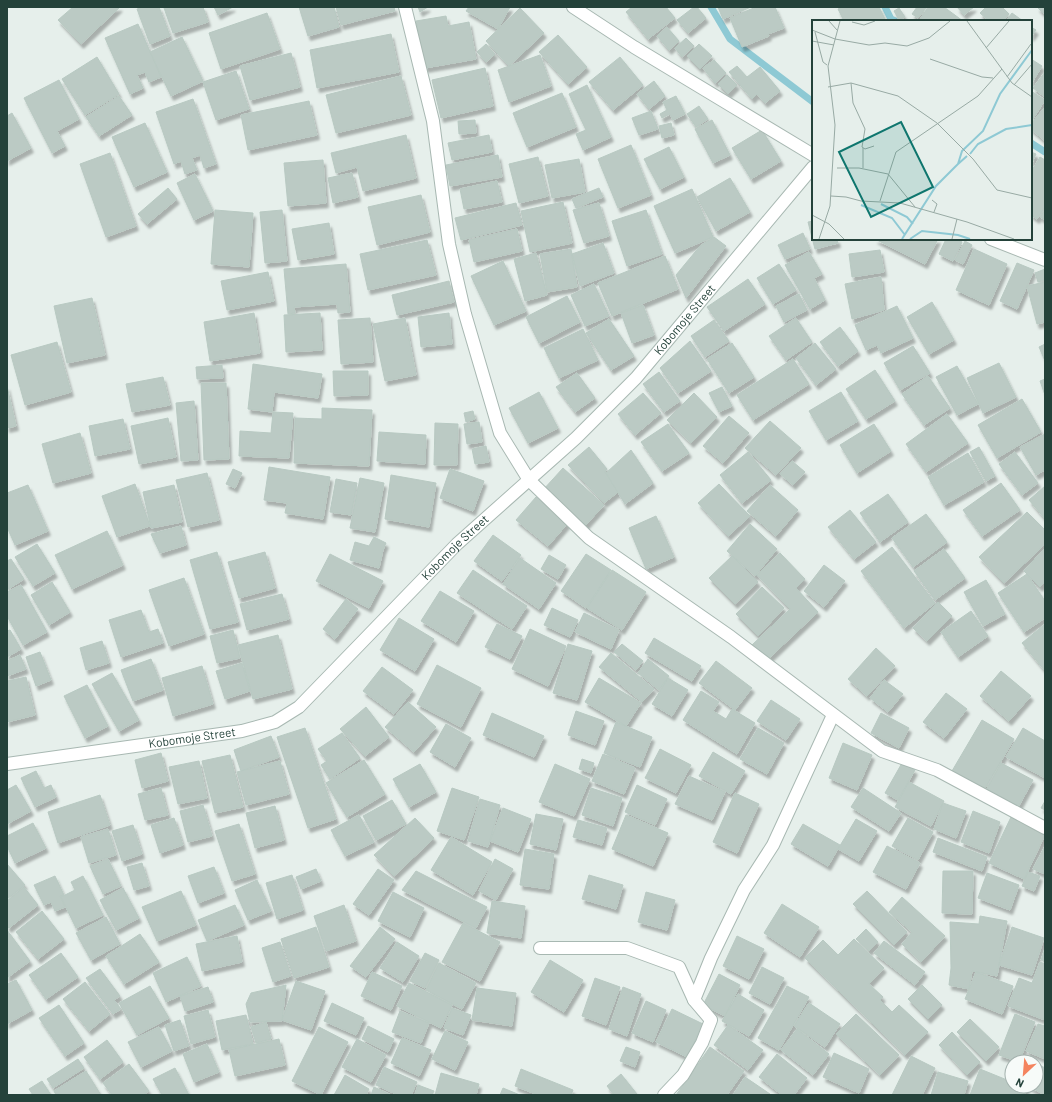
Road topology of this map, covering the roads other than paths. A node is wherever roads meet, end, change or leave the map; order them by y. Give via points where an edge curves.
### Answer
1 (405, 7) edge
2 (573, 7) edge
3 (812, 154) edge
4 (812, 168) edge
5 (994, 240) edge
6 (1045, 260) edge
7 (529, 480) junction
8 (833, 715) junction
9 (7, 764) edge
10 (1045, 828) edge
11 (540, 948) dead end
12 (694, 1000) junction
13 (664, 1095) edge

1 - 7 street via 433,121 449,244 465,314 500,433
2 - 3 street via 634,47
4 - 7 street, Kobomoje Street via 636,378 576,438
5 - 6 street
7 - 8 street via 590,538 724,633
7 - 9 street, Kobomoje Street via 457,544 299,707 275,722 242,731
8 - 10 street via 882,752 937,770
8 - 12 street via 773,845 744,890 720,937
11 - 12 street via 627,948 679,967
12 - 13 street via 711,1020 702,1043 684,1075

